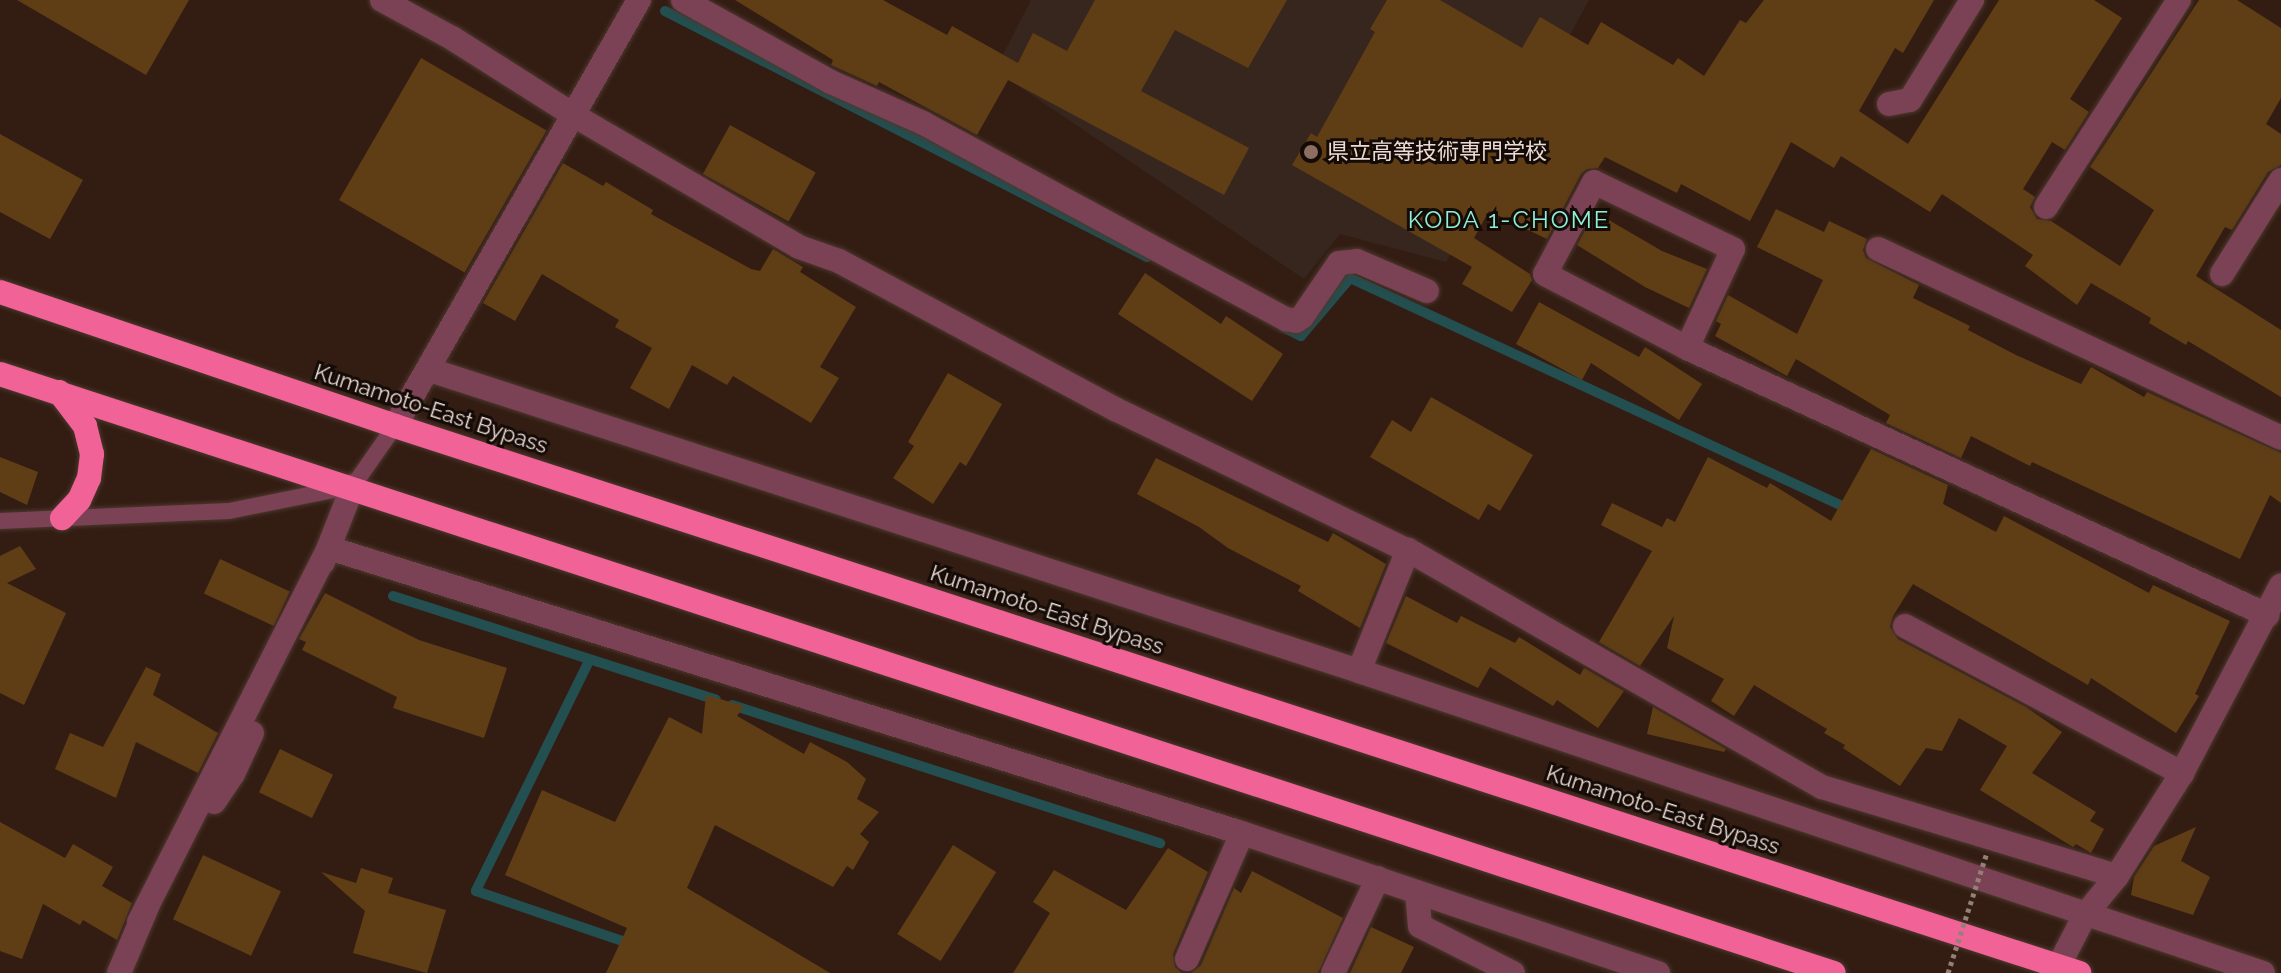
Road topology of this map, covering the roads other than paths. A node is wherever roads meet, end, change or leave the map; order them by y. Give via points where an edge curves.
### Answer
1 (382, 0) edge
2 (639, 0) edge
3 (683, 0) edge
4 (1972, 0) edge
5 (2179, 0) edge
6 (1889, 104) dead end
7 (575, 116) junction
8 (2281, 180) edge
9 (2046, 207) dead end
10 (1878, 249) dead end
11 (2222, 274) dead end
12 (1427, 291) dead end
13 (0, 292) edge
14 (1687, 348) junction
15 (430, 370) junction
16 (0, 374) edge
17 (59, 392) junction
18 (395, 426) junction
19 (2281, 438) edge
20 (353, 486) junction
21 (62, 518) junction
22 (0, 521) edge
23 (329, 548) junction
24 (1408, 550) junction
25 (2281, 585) edge
26 (2267, 615) junction
27 (1905, 626) dead end
28 (1359, 671) junction
29 (2182, 773) junction
30 (1242, 833) junction
31 (2117, 876) junction
32 (1378, 878) junction
33 (1417, 892) junction
34 (2085, 915) junction
35 (1187, 959) dead end
36 (2064, 971) edge
37 (119, 973) edge
38 (1333, 973) edge
39 (1513, 973) edge
40 (1658, 973) edge
41 (1834, 973) edge
42 (2263, 973) edge

1 - 7 street
2 - 7 street
3 - 12 street via 1286,319 1302,317 1339,263 1357,261
4 - 6 street via 1910,100
5 - 9 street
7 - 15 street
7 - 24 street via 799,247 839,261 1115,409
8 - 11 street
10 - 19 street
13 - 18 highway, Kumamoto-East Bypass
14 - 14 street via 1545,274 1594,182 1733,249
14 - 26 street
15 - 18 street
15 - 28 street
16 - 17 highway
17 - 20 highway
17 - 21 highway via 85,426 92,454 79,500
18 - 20 lane
18 - 36 highway, Kumamoto-East Bypass
20 - 21 lane via 229,511
20 - 23 street
20 - 41 highway
21 - 22 lane
23 - 30 street
23 - 37 street via 233,774 162,878
24 - 28 street
24 - 31 street via 1822,787
25 - 26 street
26 - 29 street
27 - 29 street
28 - 34 street
29 - 31 street
30 - 32 street
30 - 35 street
31 - 34 street
32 - 33 street
32 - 38 street
33 - 39 street via 1420,926
33 - 40 street
34 - 36 street
34 - 42 street

